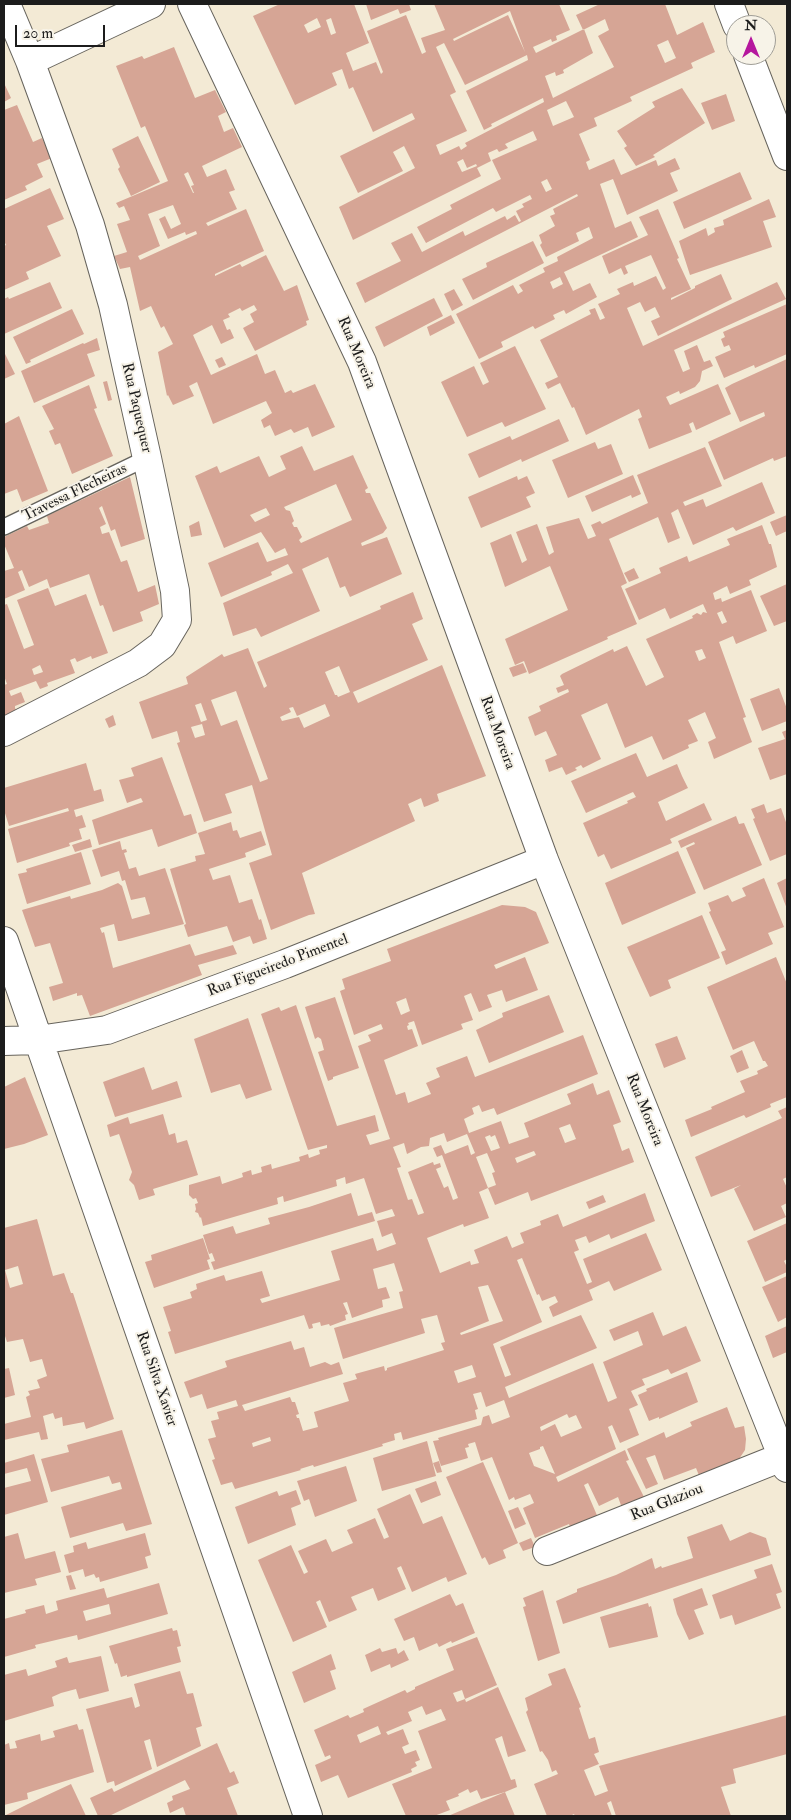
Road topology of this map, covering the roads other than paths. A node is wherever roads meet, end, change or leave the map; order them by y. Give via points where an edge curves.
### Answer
1 (6, 4) edge
2 (150, 4) edge
3 (192, 4) edge
4 (30, 61) junction
5 (752, 65) edge
6 (787, 156) edge
7 (147, 458) junction
8 (4, 527) edge
9 (4, 732) edge
10 (544, 860) junction
11 (4, 941) edge
12 (38, 1040) junction
13 (4, 1041) edge
14 (786, 1460) edge
15 (547, 1551) dead end
16 (308, 1816) edge

1 - 4 street, Rua Paquequer
2 - 4 street
3 - 10 street, Rua Moreira via 362,362
4 - 7 street, Rua Paquequer via 90,224 113,305
5 - 6 street
7 - 8 lane, Travessa Flecheiras
7 - 9 street, Rua Paquequer via 175,591 176,620 162,645 138,663
10 - 12 street, Rua Figueiredo Pimentel via 285,964 107,1030
10 - 14 street, Rua Moreira
11 - 12 street, Rua Silva Xavier
12 - 13 street, Rua Figueiredo Pimentel
12 - 16 street, Rua Silva Xavier
14 - 15 street, Rua Glaziou

